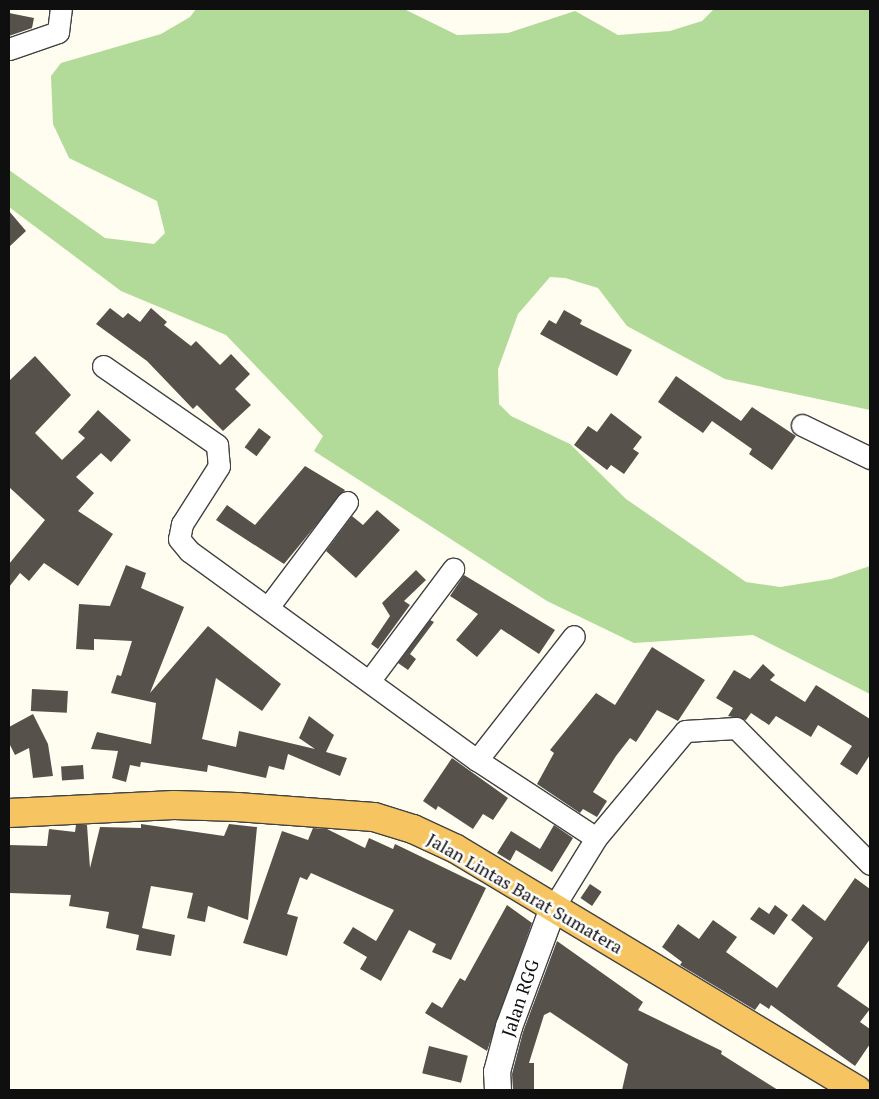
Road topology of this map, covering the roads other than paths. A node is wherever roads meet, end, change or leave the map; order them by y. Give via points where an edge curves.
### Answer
1 (61, 9) edge
2 (9, 49) edge
3 (103, 366) dead end
4 (802, 425) dead end
5 (870, 458) edge
6 (347, 502) dead end
7 (453, 569) dead end
8 (269, 606) junction
9 (574, 636) dead end
10 (370, 680) junction
11 (477, 760) junction
12 (9, 813) edge
13 (596, 838) junction
14 (870, 864) edge
15 (553, 908) junction
16 (498, 1090) edge
17 (857, 1090) edge

1 - 2 street via 58,32
3 - 8 street via 217,445 219,466 188,511 179,539 189,552
4 - 5 street
6 - 8 street
7 - 10 street
8 - 10 street
9 - 11 street
10 - 11 street
11 - 13 street
12 - 15 highway, Jalan Lintas Barat Sumatera via 174,805 374,817 456,849
13 - 14 street via 685,731 736,728
13 - 15 street
15 - 16 street, Jalan RGG via 509,1027 497,1072
15 - 17 highway, Jalan Lintas Barat Sumatera

